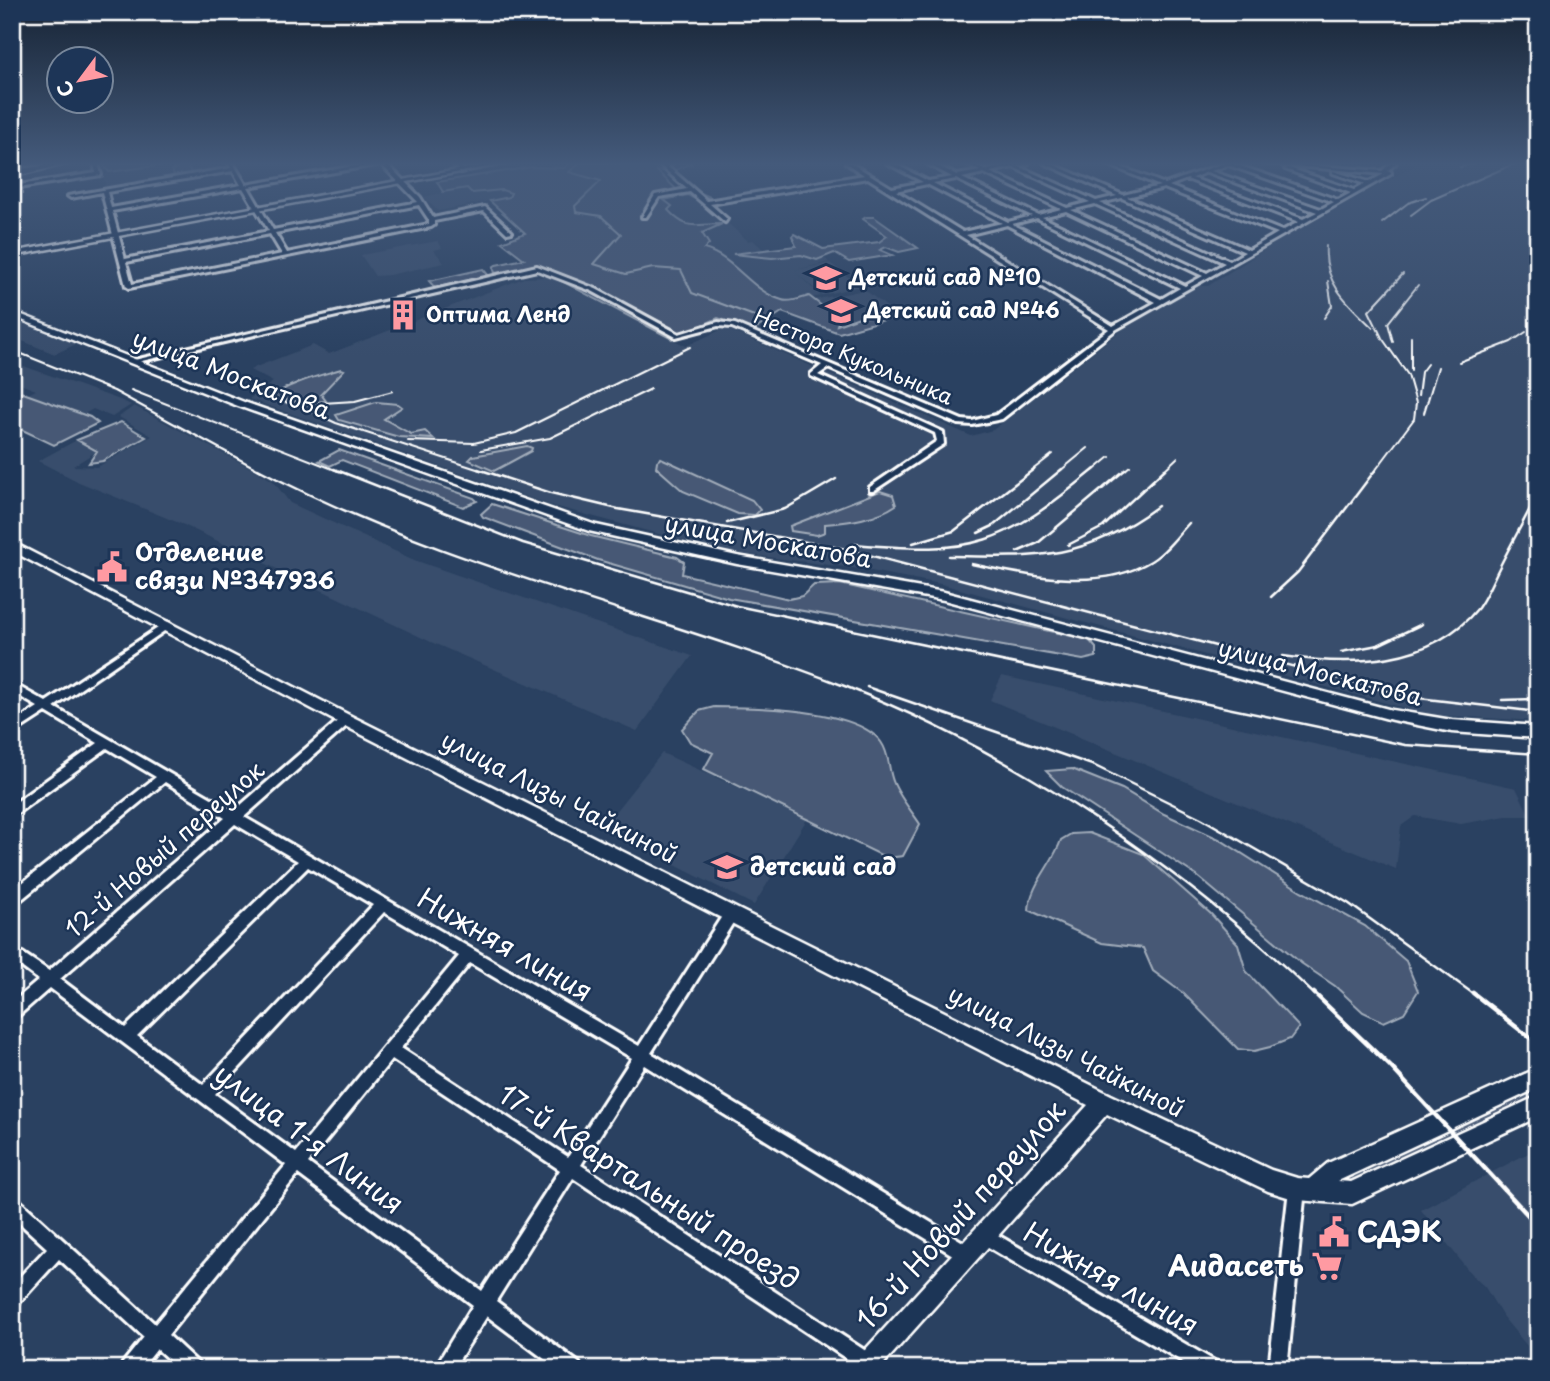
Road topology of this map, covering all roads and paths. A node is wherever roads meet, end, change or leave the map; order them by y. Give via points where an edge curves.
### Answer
1 (112, 227) edge
2 (150, 227) edge
3 (269, 227) edge
4 (295, 227) edge
5 (407, 227) edge
6 (504, 227) edge
7 (952, 227) edge
8 (992, 227) edge
9 (1014, 227) edge
10 (1060, 227) edge
11 (1104, 227) edge
12 (1150, 227) edge
13 (1194, 227) edge
14 (1269, 227) edge
15 (1289, 227) edge
16 (272, 232) junction
17 (509, 232) dead end
18 (1280, 232) junction
19 (114, 234) junction
20 (963, 234) junction
21 (1248, 251) junction
22 (12, 253) edge
23 (286, 255) junction
24 (121, 261) junction
25 (1228, 262) junction
26 (1206, 275) junction
27 (1184, 288) junction
28 (1161, 302) junction
29 (12, 313) edge
30 (1113, 329) junction
31 (133, 361) junction
32 (827, 365) junction
33 (873, 489) dead end
34 (14, 549) edge
35 (167, 625) junction
36 (12, 687) edge
37 (47, 707) junction
38 (346, 720) junction
39 (12, 730) edge
40 (1538, 732) edge
41 (107, 742) junction
42 (165, 776) junction
43 (12, 812) edge
44 (235, 817) junction
45 (307, 860) junction
46 (12, 899) edge
47 (383, 904) junction
48 (731, 914) junction
49 (12, 952) edge
50 (469, 954) junction
51 (49, 980) junction
52 (12, 1012) edge
53 (126, 1037) junction
54 (391, 1050) junction
55 (642, 1055) junction
56 (1538, 1078) edge
57 (206, 1093) junction
58 (1104, 1102) junction
59 (1538, 1106) edge
60 (297, 1164) junction
61 (570, 1168) junction
62 (1306, 1189) junction
63 (12, 1205) edge
64 (984, 1235) junction
65 (58, 1248) junction
66 (967, 1254) junction
67 (12, 1298) edge
68 (484, 1303) junction
69 (156, 1336) junction
70 (870, 1367) edge
71 (129, 1369) edge
72 (192, 1369) edge
73 (443, 1369) edge
74 (573, 1369) edge
75 (1212, 1369) edge
76 (1278, 1369) edge

1 - 19 street
2 - 19 main road
3 - 16 street
4 - 16 street
5 - 23 street
6 - 17 street
7 - 20 street
8 - 20 street
9 - 28 street
10 - 27 street
11 - 26 street
12 - 25 street
13 - 21 street
14 - 18 street
15 - 18 street, Нестора Кукольника
16 - 23 street
16 - 24 street
18 - 21 street, Нестора Кукольника
19 - 22 main road
19 - 24 street
20 - 30 street
21 - 25 street, Нестора Кукольника
23 - 24 street via 132,286 128,286
25 - 26 street, Нестора Кукольника
26 - 27 street, Нестора Кукольника
27 - 28 street, Нестора Кукольника
28 - 30 street, Нестора Кукольника
29 - 31 main road, улица Москатова
30 - 32 street, Нестора Кукольника via 999,417 972,423
31 - 32 street, Нестора Кукольника via 537,268 594,290 678,336 726,324
31 - 40 main road, улица Москатова via 593,528 737,560 944,596 1392,715 1452,726
32 - 33 street via 813,375 939,432 941,442
34 - 35 main road, улица Лизы Чайкиной
35 - 37 street
35 - 38 main road, улица Лизы Чайкиной
36 - 37 street, Нижняя линия
37 - 39 street
37 - 41 street, Нижняя линия
38 - 44 street, 12-й Новый переулок
38 - 48 main road, улица Лизы Чайкиной
41 - 42 street, Нижняя линия
41 - 43 street
42 - 44 street, Нижняя линия
42 - 46 street
44 - 45 street, Нижняя линия
44 - 51 street, 12-й Новый переулок
45 - 47 street, Нижняя линия
45 - 53 street
47 - 50 street, Нижняя линия
47 - 57 street
48 - 55 street
48 - 58 main road, улица Лизы Чайкиной
49 - 51 street, улица 1-я Линия
50 - 54 street
50 - 55 street, Нижняя линия
51 - 52 street, 12-й Новый переулок
51 - 53 street, улица 1-я Линия
53 - 57 street, улица 1-я Линия
54 - 60 street
54 - 61 street, 17-й Квартальный проезд
55 - 61 street
55 - 66 street, Нижняя линия
56 - 62 main road via 1335,1170
57 - 60 street, улица 1-я Линия
58 - 62 main road, улица Лизы Чайкиной via 1248,1172
58 - 64 main road, 16-й Новый переулок
59 - 62 main road, улица Лизы Чайкиной via 1352,1193
60 - 68 street, улица 1-я Линия
60 - 69 street
61 - 68 street
61 - 70 street, 17-й Квартальный проезд
62 - 76 street
63 - 65 street
64 - 66 main road, 16-й Новый переулок
64 - 75 street, Нижняя линия
65 - 67 street
65 - 69 street
66 - 70 main road, 16-й Новый переулок
68 - 73 street
68 - 74 street, улица 1-я Линия
69 - 71 street
69 - 72 street

